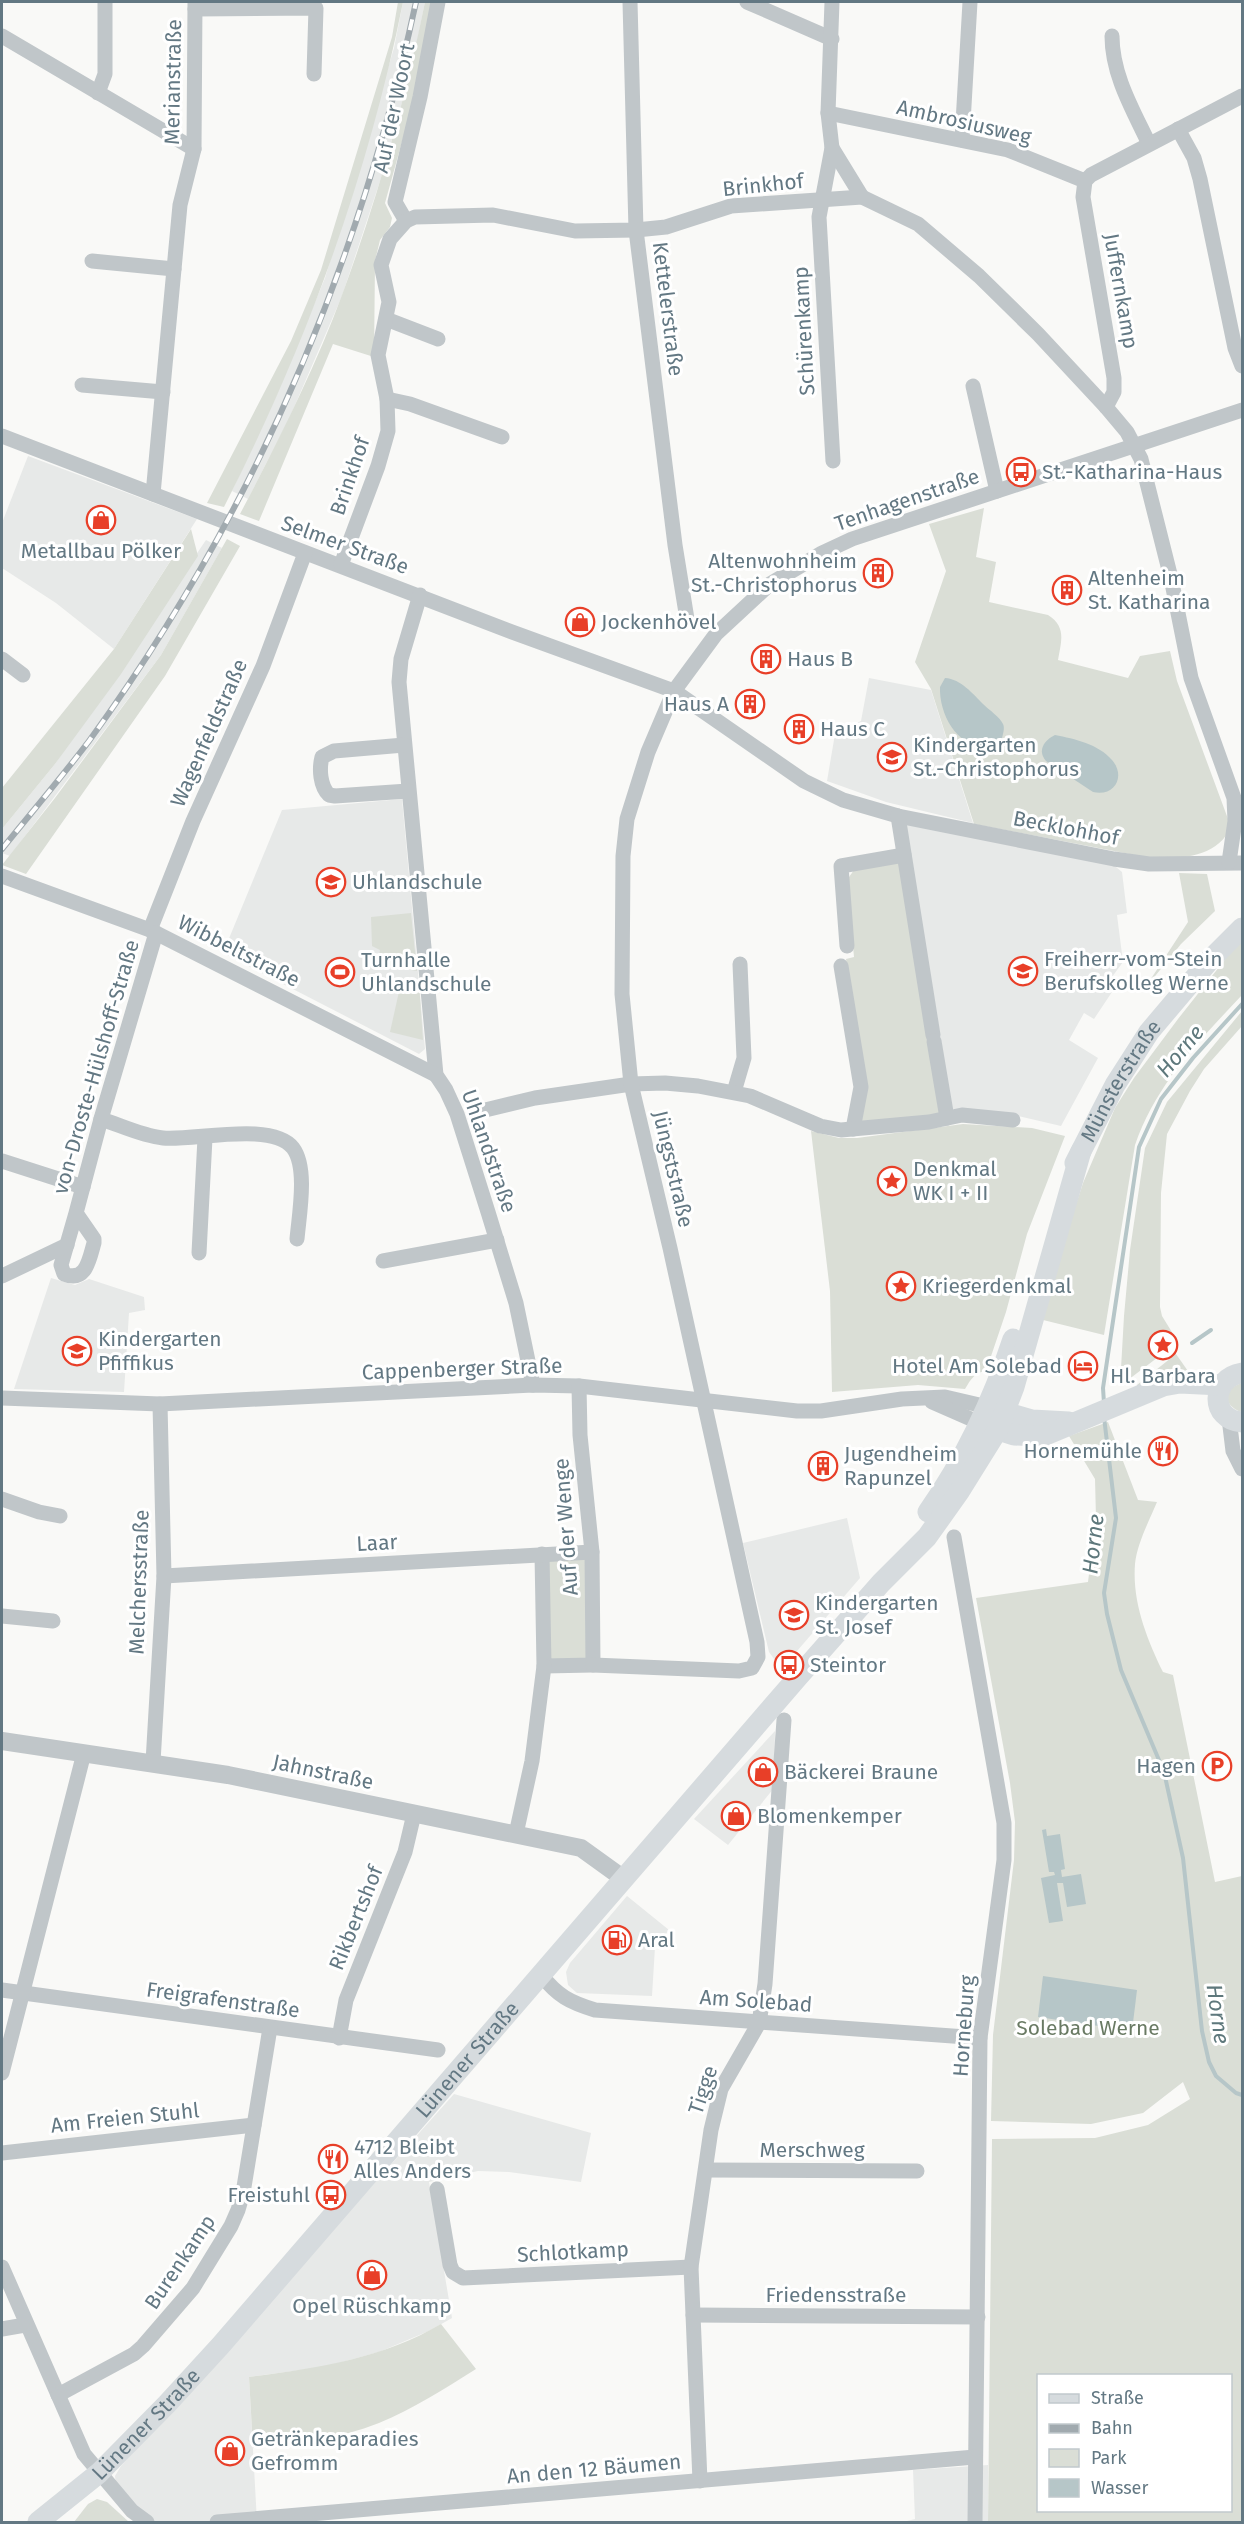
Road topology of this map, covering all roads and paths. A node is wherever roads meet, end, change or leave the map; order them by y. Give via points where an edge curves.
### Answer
1 (105, 2) edge
2 (438, 2) edge
3 (630, 2) edge
4 (747, 2) edge
5 (832, 2) edge
6 (970, 2) edge
7 (195, 5) edge
8 (2, 36) edge
9 (1112, 36) dead end
10 (832, 39) junction
11 (314, 74) dead end
12 (98, 93) junction
13 (1242, 96) edge
14 (828, 113) junction
15 (1178, 129) junction
16 (962, 141) junction
17 (1149, 144) junction
18 (832, 148) junction
19 (194, 149) junction
20 (1085, 181) junction
21 (862, 197) junction
22 (821, 200) junction
23 (406, 221) junction
24 (636, 230) junction
25 (92, 261) dead end
26 (174, 269) junction
27 (386, 319) junction
28 (438, 339) dead end
29 (1242, 366) edge
30 (82, 385) dead end
31 (973, 386) dead end
32 (163, 392) junction
33 (387, 399) junction
34 (1106, 407) junction
35 (1242, 410) edge
36 (2, 436) edge
37 (502, 437) dead end
38 (1136, 446) junction
39 (833, 461) dead end
40 (997, 491) junction
41 (153, 494) junction
42 (305, 553) junction
43 (341, 565) junction
44 (420, 595) junction
45 (687, 620) dead end
46 (2, 659) edge
47 (23, 675) dead end
48 (674, 691) junction
49 (404, 746) junction
50 (408, 791) junction
51 (898, 816) junction
52 (904, 855) junction
53 (1238, 864) edge
54 (2, 876) edge
55 (1240, 927) edge
56 (153, 931) junction
57 (847, 946) dead end
58 (740, 964) dead end
59 (841, 966) dead end
60 (436, 1075) junction
61 (631, 1084) junction
62 (734, 1092) junction
63 (477, 1112) dead end
64 (947, 1118) junction
65 (101, 1119) junction
66 (1013, 1120) dead end
67 (854, 1130) junction
68 (205, 1138) junction
69 (2, 1161) edge
70 (83, 1187) junction
71 (76, 1213) junction
72 (297, 1239) dead end
73 (497, 1240) junction
74 (67, 1245) junction
75 (199, 1253) dead end
76 (383, 1261) dead end
77 (2, 1276) edge
78 (1242, 1372) edge
79 (533, 1385) junction
80 (579, 1386) junction
81 (2, 1399) edge
82 (704, 1400) junction
83 (160, 1404) junction
84 (1228, 1407) edge
85 (992, 1418) junction
86 (1242, 1465) edge
87 (2, 1499) edge
88 (60, 1516) dead end
89 (954, 1537) dead end
90 (592, 1552) junction
91 (542, 1554) junction
92 (164, 1576) junction
93 (2, 1616) edge
94 (53, 1621) dead end
95 (593, 1665) junction
96 (544, 1666) junction
97 (784, 1720) dead end
98 (2, 1741) edge
99 (84, 1753) junction
100 (153, 1762) junction
101 (414, 1814) junction
102 (516, 1834) junction
103 (624, 1879) junction
104 (541, 1975) junction
105 (2, 1990) edge
106 (23, 1992) junction
107 (759, 2023) junction
108 (270, 2028) junction
109 (339, 2038) junction
110 (980, 2038) junction
111 (438, 2050) dead end
112 (2, 2073) edge
113 (254, 2125) junction
114 (2, 2153) edge
115 (706, 2170) junction
116 (917, 2171) dead end
117 (437, 2189) dead end
118 (2, 2267) edge
119 (691, 2267) junction
120 (693, 2315) junction
121 (978, 2317) junction
122 (25, 2325) junction
123 (2, 2329) edge
124 (58, 2394) junction
125 (975, 2457) junction
126 (99, 2473) junction
127 (700, 2481) junction
128 (38, 2523) edge
129 (147, 2523) edge
130 (217, 2523) edge
131 (975, 2523) edge

1 - 12 street via 105,74
2 - 23 street, Auf der Woort via 395,202
3 - 24 street, Kettelerstraße
4 - 10 street
5 - 10 street
6 - 16 street
7 - 11 street via 316,8
7 - 19 street, Merianstraße
8 - 12 street
9 - 17 street via 1112,55 1122,85
10 - 14 street
12 - 19 street
13 - 15 street
14 - 16 street, Ambrosiusweg
14 - 18 street
15 - 17 street
15 - 29 street via 1194,158
16 - 20 street, Ambrosiusweg via 1019,153
17 - 20 street
18 - 21 street
18 - 22 street
19 - 26 street, Merianstraße via 180,205
20 - 34 street, Juffernkamp via 1083,197 1114,378 1114,392
21 - 22 street, Brinkhof
21 - 34 street, Brinkhof via 900,213 935,237 1038,334
22 - 24 street, Brinkhof via 731,206 666,227
22 - 39 street, Schürenkamp
23 - 24 street, Brinkhof via 430,215 493,215 575,231
23 - 27 street, Brinkhof via 390,239 381,265 389,302
24 - 45 street, Kettelerstraße
25 - 26 street
26 - 32 street, Merianstraße
27 - 28 street
27 - 33 street, Brinkhof via 378,355
30 - 32 street
31 - 40 street, Tenhagenstraße
32 - 41 street, Merianstraße
33 - 37 street
33 - 43 street, Brinkhof via 386,443
34 - 38 street, Brinkhof
35 - 38 street, Tenhagenstraße
36 - 41 street, Selmer Straße
38 - 40 street, Tenhagenstraße
38 - 53 street, Becklohhof via 1171,578 1191,678 1234,798
40 - 48 street, Tenhagenstraße via 852,538 786,573 716,634
41 - 42 street, Selmer Straße
42 - 43 street, Selmer Straße
42 - 56 street, Wagenfeldstraße via 262,666 193,820
43 - 44 street, Selmer Straße
44 - 48 street, Selmer Straße
44 - 49 street, Uhlandstraße via 401,658
46 - 47 street
48 - 51 street, Becklohhof via 804,781 843,800
48 - 61 street, Jüngststraße via 644,761 626,828 622,994
49 - 50 street, Uhlandstraße
49 - 50 street via 334,751 322,757 320,764 329,795
50 - 60 street, Uhlandstraße
51 - 52 street
51 - 53 street, Becklohhof via 1139,863
52 - 57 street via 842,866
52 - 64 street
54 - 56 street, Wibbeltstraße
55 - 85 main road, Münsterstraße via 1149,1032 1115,1085 1081,1151 1060,1194 999,1382
56 - 60 street, Wibbeltstraße
56 - 65 street, von-Droste-Hülshoff-Straße
58 - 62 street via 744,1058
59 - 67 street via 861,1087
60 - 73 street, Uhlandstraße via 457,1114
61 - 62 street via 698,1086
61 - 63 street via 535,1098
61 - 82 street, Jüngststraße
62 - 67 street via 820,1126
64 - 66 street via 962,1115
64 - 67 street
65 - 68 street via 161,1138
65 - 70 street, von-Droste-Hülshoff-Straße
68 - 72 street via 269,1136 294,1149 302,1173
68 - 75 street
69 - 70 street
70 - 71 street, von-Droste-Hülshoff-Straße
71 - 74 street, von-Droste-Hülshoff-Straße
71 - 74 street, von-Droste-Hülshoff-Straße via 94,1243 86,1269 76,1277 64,1275 61,1270
73 - 76 street, Uhlandstraße
73 - 79 street, Uhlandstraße via 516,1303
74 - 77 street
78 - 84 main road via 1227,1379
79 - 80 street, Cappenberger Straße
79 - 83 street, Cappenberger Straße
80 - 82 street, Cappenberger Straße
80 - 90 street, Auf der Wenge
81 - 83 street, Cappenberger Straße
82 - 85 street, Cappenberger Straße via 797,1411 945,1397
82 - 95 street, Jüngststraße via 758,1657 752,1668 739,1671
83 - 92 street, Melchersstraße
84 - 85 main road via 1204,1396 1153,1392 1080,1419
84 - 86 street via 1233,1451
85 - 103 main road, Lünener Straße via 881,1583
87 - 88 street
89 - 110 street, Horneburg via 1004,1823 1004,1860
90 - 91 street, Laar
90 - 95 street, Auf der Wenge
91 - 92 street, Laar
91 - 96 street, Auf der Wenge
92 - 100 street, Melchersstraße
93 - 94 street
95 - 96 street
96 - 102 street, Auf der Wenge via 532,1761
97 - 107 street, Tigge
98 - 99 street, Jahnstraße
99 - 100 street, Jahnstraße
99 - 106 street
100 - 101 street, Jahnstraße
101 - 102 street, Jahnstraße
101 - 109 street, Rikbertshof via 399,1870 346,2000
102 - 103 street, Jahnstraße via 580,1848
103 - 104 main road, Lünener Straße
104 - 107 street, Am Solebad via 556,1994 595,2010
104 - 126 main road, Lünener Straße via 221,2345
105 - 106 street, Freigrafenstraße
106 - 108 street, Freigrafenstraße
106 - 112 street
107 - 110 street, Am Solebad
107 - 115 street, Tigge via 721,2089
108 - 109 street, Freigrafenstraße
108 - 113 street, Burenkamp
109 - 111 street, Freigrafenstraße
110 - 121 street, Horneburg
113 - 114 street, Am Freien Stuhl
113 - 124 street, Burenkamp via 238,2210 193,2288 134,2354
115 - 116 street, Merschweg
115 - 119 street, Tigge
117 - 119 street, Schlotkamp via 450,2265 457,2276 484,2278
118 - 122 street
119 - 120 street, Tigge
120 - 121 street, Friedensstraße
120 - 127 street, Tigge
121 - 125 street, Horneburg
122 - 123 street
122 - 124 street
124 - 126 street via 84,2454
125 - 127 street, An den 12 Bäumen
125 - 131 street, Horneburg
126 - 128 main road, Lünener Straße
126 - 129 street
127 - 130 street, An den 12 Bäumen

